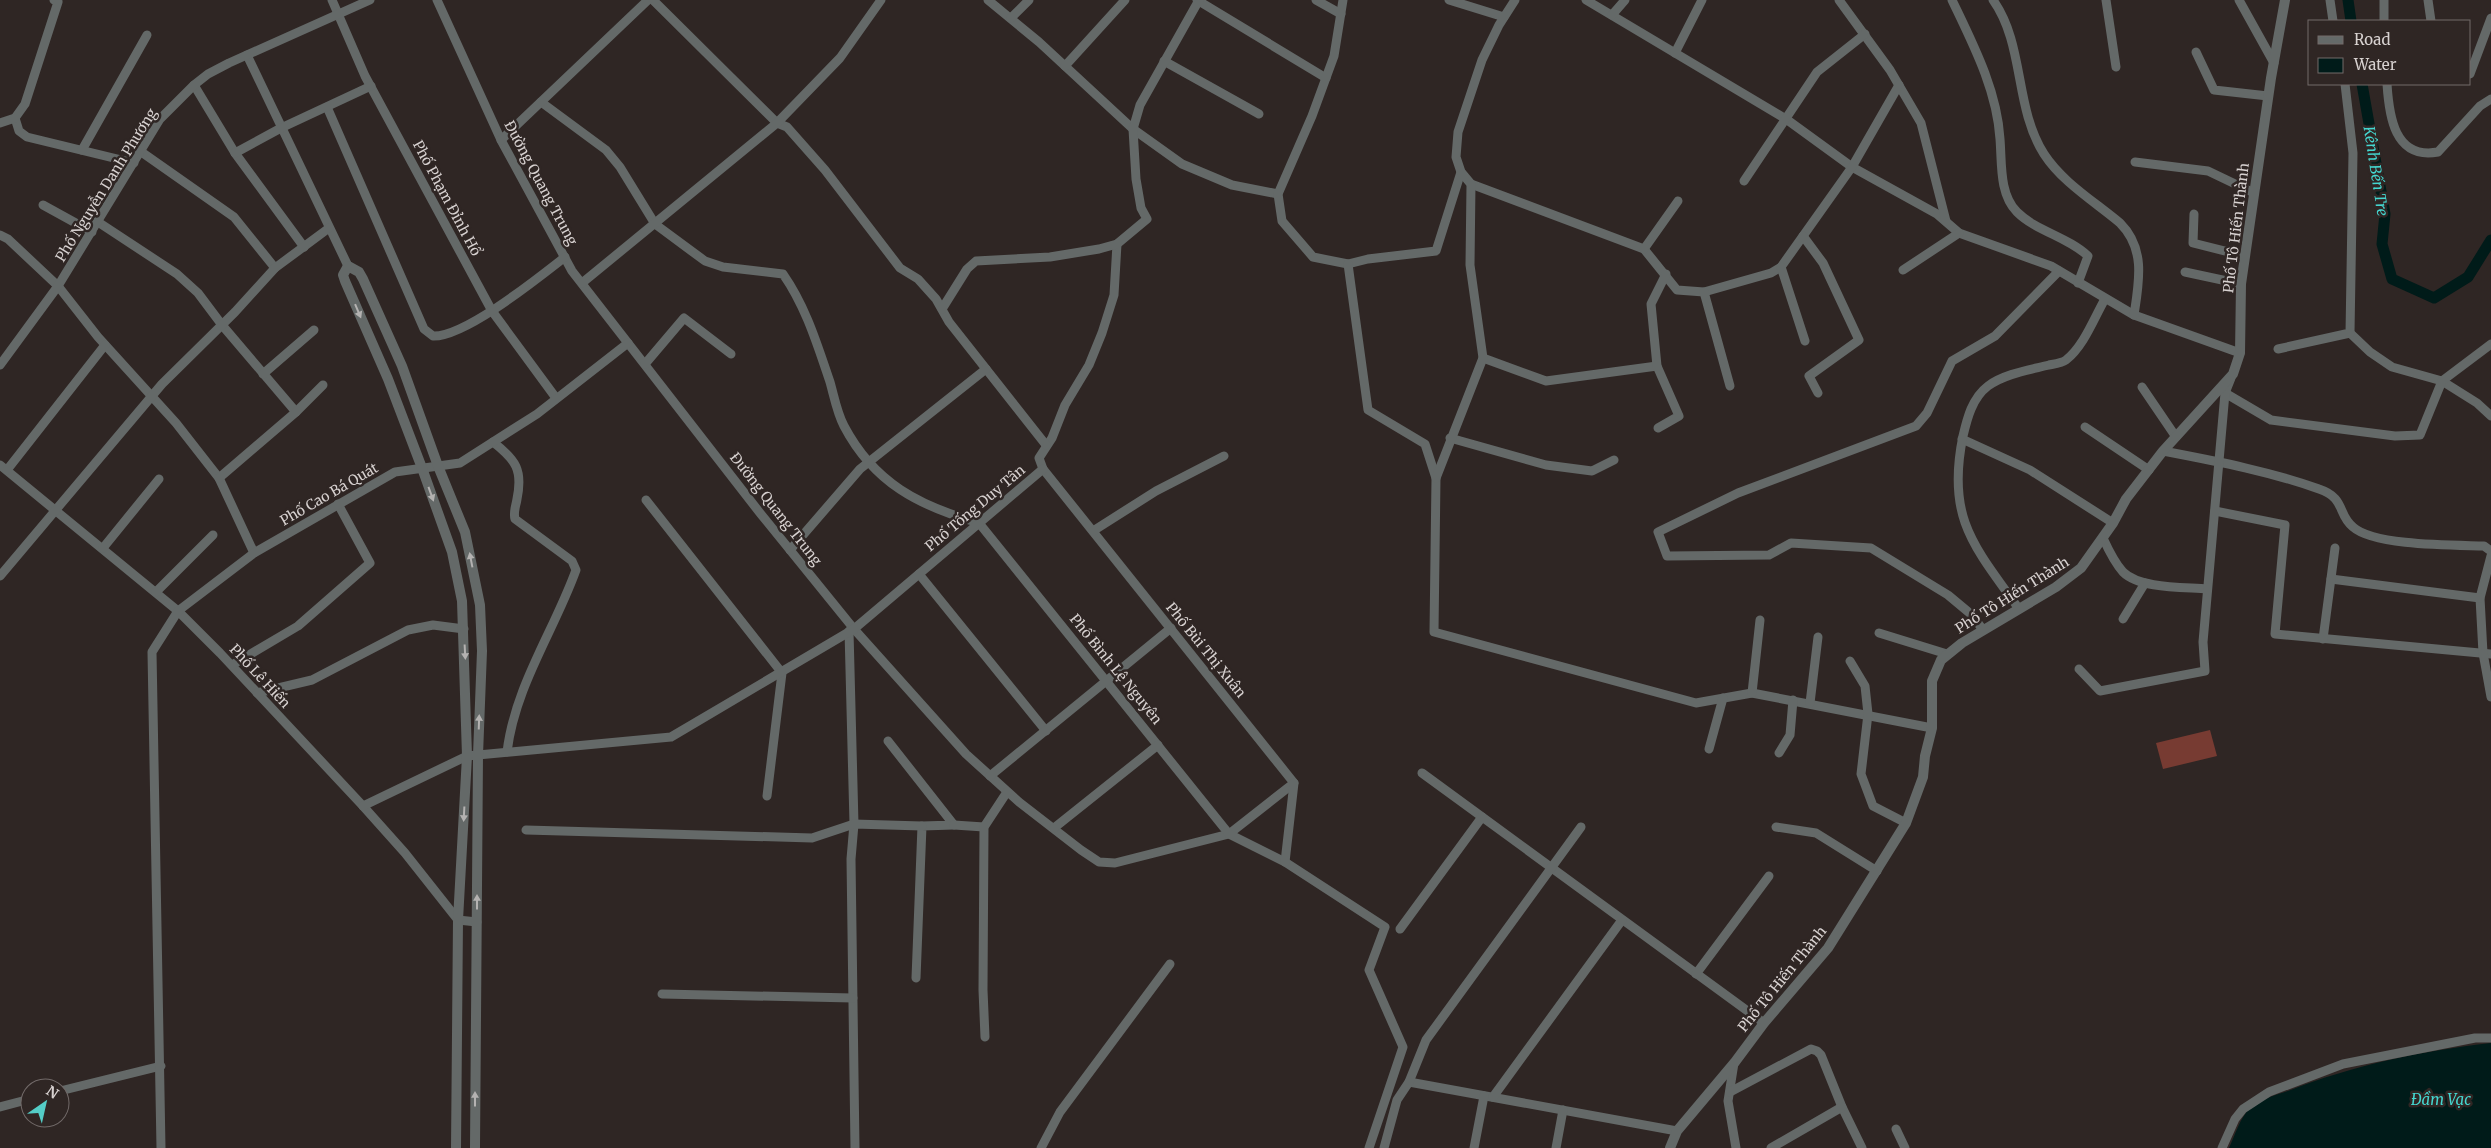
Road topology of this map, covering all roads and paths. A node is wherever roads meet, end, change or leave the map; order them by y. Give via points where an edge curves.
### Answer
1 (54, 0) edge
2 (332, 0) edge
3 (370, 0) edge
4 (437, 0) edge
5 (648, 0) edge
6 (653, 0) edge
7 (880, 0) edge
8 (988, 0) edge
9 (1029, 0) edge
10 (1124, 0) edge
11 (1198, 0) edge
12 (1316, 0) edge
13 (1343, 0) edge
14 (1449, 0) edge
15 (1515, 0) edge
16 (1586, 0) edge
17 (1625, 0) edge
18 (1702, 0) edge
19 (1839, 0) edge
20 (1952, 0) edge
21 (1993, 0) edge
22 (2106, 0) edge
23 (2239, 0) edge
24 (2285, 0) edge
25 (2330, 0) edge
26 (2384, 0) edge
27 (2428, 0) edge
28 (1341, 14) junction
29 (339, 16) junction
30 (1612, 16) junction
31 (1504, 17) junction
32 (1011, 18) junction
33 (2491, 18) edge
34 (2333, 20) edge
35 (2384, 20) edge
36 (2431, 20) edge
37 (1865, 34) junction
38 (147, 35) dead end
39 (2196, 52) dead end
40 (1675, 54) junction
41 (247, 55) junction
42 (1164, 61) junction
43 (2274, 63) junction
44 (1065, 66) junction
45 (2116, 67) dead end
46 (2471, 68) edge
47 (1326, 78) junction
48 (194, 85) junction
49 (2344, 85) edge
50 (2387, 85) edge
51 (371, 86) junction
52 (1899, 86) junction
53 (2268, 96) junction
54 (2491, 99) edge
55 (541, 102) junction
56 (328, 107) junction
57 (1259, 114) dead end
58 (14, 118) junction
59 (1786, 119) junction
60 (0, 123) edge
61 (778, 123) junction
62 (281, 128) junction
63 (1133, 129) junction
64 (501, 140) junction
65 (82, 150) junction
66 (140, 151) junction
67 (235, 153) junction
68 (134, 162) junction
69 (2134, 162) dead end
70 (1852, 167) junction
71 (1462, 172) junction
72 (1744, 181) dead end
73 (1471, 184) junction
74 (2254, 193) junction
75 (1278, 194) junction
76 (1678, 201) dead end
77 (44, 205) dead end
78 (2194, 214) dead end
79 (1946, 221) junction
80 (98, 222) junction
81 (655, 224) junction
82 (329, 228) junction
83 (92, 232) junction
84 (1959, 233) junction
85 (0, 235) edge
86 (1803, 236) junction
87 (1117, 244) junction
88 (304, 246) junction
89 (1644, 249) junction
90 (2245, 256) junction
91 (565, 257) junction
92 (1348, 264) junction
93 (348, 266) junction
94 (1781, 267) junction
95 (275, 268) junction
96 (1903, 270) dead end
97 (2059, 271) junction
98 (2185, 272) dead end
99 (1666, 274) junction
100 (2078, 282) junction
101 (582, 283) junction
102 (2241, 284) junction
103 (58, 286) junction
104 (1704, 292) junction
105 (2105, 299) junction
106 (942, 309) junction
107 (492, 312) junction
108 (2134, 315) junction
109 (222, 325) junction
110 (314, 330) dead end
111 (2350, 333) junction
112 (1805, 342) dead end
113 (628, 343) junction
114 (2491, 344) edge
115 (105, 345) junction
116 (2278, 349) dead end
117 (2240, 353) junction
118 (3, 354) edge
119 (731, 354) dead end
120 (1483, 358) junction
121 (645, 364) junction
122 (0, 365) edge
123 (1656, 366) junction
124 (986, 369) junction
125 (264, 374) junction
126 (2233, 374) junction
127 (2442, 381) junction
128 (323, 385) dead end
129 (1730, 386) dead end
130 (2142, 387) dead end
131 (1818, 393) dead end
132 (2225, 393) junction
133 (152, 396) junction
134 (556, 398) junction
135 (296, 412) junction
136 (2491, 416) edge
137 (2085, 427) dead end
138 (1658, 428) dead end
139 (2176, 437) junction
140 (1450, 438) junction
141 (1962, 439) junction
142 (494, 442) junction
143 (1425, 444) junction
144 (1046, 446) junction
145 (2163, 451) junction
146 (1224, 456) dead end
147 (1444, 456) junction
148 (1614, 460) dead end
149 (2219, 461) junction
150 (870, 463) junction
151 (438, 466) junction
152 (3, 468) edge
153 (422, 468) junction
154 (1043, 469) junction
155 (2149, 470) junction
156 (220, 478) junction
157 (1436, 478) junction
158 (159, 479) dead end
159 (646, 500) dead end
160 (338, 504) junction
161 (56, 509) junction
162 (2215, 511) junction
163 (979, 523) junction
164 (2113, 523) junction
165 (1093, 531) junction
166 (214, 535) dead end
167 (2103, 538) junction
168 (103, 548) junction
169 (2335, 548) dead end
170 (790, 550) junction
171 (2491, 551) edge
172 (254, 553) junction
173 (2491, 556) edge
174 (919, 574) junction
175 (0, 576) edge
176 (2331, 579) junction
177 (2145, 583) junction
178 (2208, 589) junction
179 (156, 592) junction
180 (2480, 598) junction
181 (2019, 609) junction
182 (178, 611) junction
183 (2123, 619) dead end
184 (1760, 620) dead end
185 (1171, 628) junction
186 (464, 629) junction
187 (852, 630) junction
188 (1983, 630) junction
189 (1879, 633) dead end
190 (1818, 638) dead end
191 (2324, 639) junction
192 (1947, 654) junction
193 (2487, 654) edge
194 (1850, 661) dead end
195 (232, 666) junction
196 (2079, 669) dead end
197 (782, 673) junction
198 (1108, 680) junction
199 (257, 693) junction
200 (1752, 693) junction
201 (2491, 697) edge
202 (1723, 698) junction
203 (1793, 700) junction
204 (1810, 703) junction
205 (1868, 714) junction
206 (1932, 728) junction
207 (1046, 731) junction
208 (888, 741) dead end
209 (1158, 745) junction
210 (1709, 749) dead end
211 (507, 752) junction
212 (1779, 753) dead end
213 (478, 755) junction
214 (467, 756) junction
215 (1422, 773) dead end
216 (990, 776) junction
217 (1294, 783) junction
218 (1007, 792) junction
219 (767, 796) dead end
220 (363, 806) junction
221 (1482, 817) junction
222 (1906, 823) junction
223 (854, 824) junction
224 (954, 825) junction
225 (922, 826) junction
226 (984, 827) junction
227 (1581, 827) dead end
228 (1776, 827) dead end
229 (1054, 828) junction
230 (526, 830) dead end
231 (1229, 834) junction
232 (1285, 862) junction
233 (1551, 868) junction
234 (1877, 871) junction
235 (1769, 876) dead end
236 (458, 920) junction
237 (1622, 920) junction
238 (477, 922) junction
239 (1400, 930) dead end
240 (1170, 964) dead end
241 (1696, 974) junction
242 (916, 978) dead end
243 (662, 994) dead end
244 (853, 998) junction
245 (1764, 1023) junction
246 (984, 1037) dead end
247 (2491, 1038) edge
248 (1734, 1062) junction
249 (160, 1066) junction
250 (1410, 1082) junction
251 (70, 1088) edge
252 (1730, 1092) junction
253 (1489, 1097) junction
254 (20, 1102) edge
255 (0, 1107) edge
256 (1842, 1107) junction
257 (1562, 1110) junction
258 (1896, 1129) dead end
259 (1677, 1131) junction
260 (160, 1148) edge
261 (456, 1148) edge
262 (475, 1148) edge
263 (855, 1148) edge
264 (1041, 1148) edge
265 (1369, 1148) edge
266 (1384, 1148) edge
267 (1474, 1148) edge
268 (1556, 1148) edge
269 (1670, 1148) edge
270 (1736, 1148) edge
271 (1771, 1148) edge
272 (1862, 1148) edge
273 (1905, 1148) edge
274 (2222, 1148) edge

1 - 58 street via 58,2 25,104
2 - 29 street, Phố Phạm Đỉnh Hổ
3 - 29 street, Phố Nguyễn Danh Phương
4 - 64 street, Đường Quang Trung
5 - 55 street
6 - 61 street
7 - 61 street via 840,58
8 - 32 street
9 - 32 street
10 - 44 street
11 - 42 street
11 - 47 street
12 - 28 street
13 - 28 street
14 - 31 street
15 - 31 street
16 - 30 street
17 - 30 street
18 - 40 street
19 - 37 street
20 - 100 street via 1988,82 2000,136 2003,185 2009,201 2022,216 2088,256
21 - 108 street via 2007,24 2029,119 2044,156 2120,223 2135,244 2139,276
22 - 45 street
23 - 43 street
24 - 43 street, Phố Tô Hiến Thành
25 - 34 street
26 - 35 street
27 - 36 street
28 - 47 street via 1334,56
29 - 41 street, Phố Nguyễn Danh Phương
29 - 51 street, Phố Phạm Đỉnh Hổ
30 - 40 street
31 - 71 street via 1474,81 1458,132 1456,157
32 - 44 street
33 - 46 street
37 - 52 street
37 - 59 street via 1817,72
38 - 65 street
39 - 53 street via 2214,90
40 - 59 street
41 - 48 street, Phố Nguyễn Danh Phương via 208,74
41 - 62 street
42 - 57 street
42 - 63 street via 1140,106
43 - 53 street, Phố Tô Hiến Thành
44 - 63 street
47 - 75 street
48 - 66 street, Phố Nguyễn Danh Phương via 160,119
48 - 67 street
49 - 111 street via 2352,153
50 - 54 street via 2393,128 2409,146 2427,154 2438,152 2480,106
51 - 56 street
51 - 107 street, Phố Phạm Đỉnh Hổ
52 - 70 street
52 - 79 street via 1921,123
53 - 74 street, Phố Tô Hiến Thành
55 - 64 street
55 - 81 street via 606,150
56 - 62 street
56 - 107 street via 424,329 433,336 439,336
58 - 60 street
58 - 65 street via 19,131 27,137
59 - 70 street
59 - 72 street
61 - 81 street
61 - 106 street via 787,127 824,170 900,268 918,279
62 - 67 street
62 - 82 street
63 - 75 street via 1182,164 1232,185
63 - 87 street via 1136,179 1141,208 1147,219
64 - 91 street, Đường Quang Trung
65 - 68 street
66 - 68 street, Phố Nguyễn Danh Phương
66 - 95 street via 234,217
67 - 88 street
68 - 80 street, Phố Nguyễn Danh Phương
69 - 74 street via 2208,171
70 - 79 street
70 - 86 street
71 - 73 street
71 - 92 street via 1436,251
73 - 89 street
73 - 120 street via 1470,265
74 - 90 street, Phố Tô Hiến Thành
75 - 92 street via 1282,221 1313,257
76 - 89 street
77 - 83 street
78 - 90 street via 2192,243
79 - 84 street
80 - 83 street, Phố Nguyễn Danh Phương
80 - 109 street via 177,274 198,292
81 - 101 street
81 - 150 street via 705,261 723,267 783,274 805,311 844,425
82 - 88 street
82 - 93 street
83 - 103 street, Phố Nguyễn Danh Phương
84 - 96 street
84 - 97 street
85 - 103 street
86 - 94 street
86 - 131 street via 1823,263 1859,340 1809,376
87 - 106 street via 1050,257 976,261 967,269
87 - 144 street, Phố Tống Duy Tân via 1114,295 1102,333 1089,365
88 - 95 street
89 - 99 street
90 - 102 street, Phố Tô Hiến Thành
91 - 101 street, Đường Quang Trung
91 - 107 street
92 - 143 street via 1368,410
93 - 151 street via 359,272 367,288 402,366
93 -> 153 street via 343,275 345,282 388,379
94 - 104 street via 1771,273
94 - 112 street
95 - 109 street
97 - 100 street
97 - 188 street via 1995,336 1952,360 1926,413 1916,426 1738,493 1658,532 1667,556 1769,555 1791,543 1871,548 1948,595 1972,615
98 - 102 street
99 - 104 street via 1677,290
99 - 123 street via 1651,304
100 - 105 street
101 - 113 street, Đường Quang Trung
102 - 117 street, Phố Tô Hiến Thành
103 - 115 street
103 - 118 street, Phố Nguyễn Danh Phương
104 - 129 street
105 - 108 street
105 - 141 street via 2074,352 2065,361 2016,374 1988,386 1973,405
106 - 124 street
107 - 134 street, Phố Phạm Đỉnh Hổ
108 - 117 street
109 - 125 street
109 - 133 street
110 - 125 street
111 - 116 street
111 - 127 street via 2392,367
113 - 121 street, Đường Quang Trung
113 - 134 street, Phố Cao Bá Quát
114 - 127 street
115 - 133 street
115 - 152 street
117 - 126 street, Phố Tô Hiến Thành
118 - 122 street, Phố Nguyễn Danh Phương
119 - 121 street via 684,318
120 - 123 street via 1546,381
120 - 140 street
121 - 170 street, Đường Quang Trung
123 - 138 street via 1679,416
124 - 144 street
124 - 150 street
125 - 135 street
126 - 132 street
126 - 139 street, Phố Tô Hiến Thành
127 - 132 street via 2420,435 2395,436 2271,420
127 - 136 street
128 - 135 street
130 - 139 street
132 - 149 street
133 - 156 street
133 - 161 street
134 - 142 street, Phố Cao Bá Quát
135 - 156 street
137 - 155 street
139 - 145 street, Phố Tô Hiến Thành
140 - 147 street
140 - 148 street via 1546,465 1592,471
141 - 164 street via 2030,470
141 - 181 street via 1957,465 1960,508 1968,534
142 - 151 street, Phố Cao Bá Quát via 460,463
142 - 211 street via 509,454 519,471 515,519 572,561 576,570 518,701 509,730
143 - 147 street
143 - 157 street
144 - 154 street, Phố Tống Duy Tân via 1039,458
145 - 149 street
145 - 155 street, Phố Tô Hiến Thành
146 - 165 street via 1156,491
147 - 157 street
149 - 162 street
149 - 171 street via 2330,493 2337,498 2352,527 2365,535 2401,542 2484,546
150 - 163 street via 880,476 905,493 946,513
150 - 170 street via 860,469
151 - 153 street, Phố Cao Bá Quát
213 -> 151 street via 482,651 480,605 465,532
152 - 161 street, Phố Lê Hiến
153 - 160 street, Phố Cao Bá Quát via 395,472
153 -> 186 street via 452,552
154 - 163 street, Phố Tống Duy Tân
154 - 165 street, Phố Bùi Thị Xuân
155 - 164 street, Phố Tô Hiến Thành via 2126,499
156 - 172 street
157 - 202 street via 1434,632 1696,703
158 - 168 street
159 - 197 street
160 - 172 street, Phố Cao Bá Quát
160 - 195 street via 370,563 298,626
161 - 168 street, Phố Lê Hiến
161 - 175 street
162 - 178 street
162 - 191 street via 2286,525 2275,634
163 - 174 street, Phố Tống Duy Tân
163 - 198 street, Phố Bình Lệ Nguyên
164 - 167 street, Phố Tô Hiến Thành
165 - 185 street, Phố Bùi Thị Xuân
166 - 179 street
167 - 177 street via 2123,571
167 - 181 street, Phố Tô Hiến Thành via 2081,568
168 - 179 street, Phố Lê Hiến
169 - 176 street
170 - 187 street, Đường Quang Trung
172 - 182 street, Phố Cao Bá Quát
173 - 180 street
174 - 187 street, Phố Tống Duy Tân
174 - 207 street
176 - 180 street
176 - 191 street
177 - 178 street
177 - 183 street
178 - 196 street via 2203,642 2205,671 2100,690
179 - 182 street, Phố Lê Hiến
180 - 193 street
181 - 188 street, Phố Tô Hiến Thành
182 - 195 street, Phố Lê Hiến
182 - 249 street via 152,652
184 - 200 street
185 - 198 street
185 - 217 street, Phố Bùi Thị Xuân
186 - 199 street via 433,625 408,630 312,680
186 -> 214 street
187 - 197 street, Phố Tống Duy Tân
187 - 216 street, Đường Quang Trung
187 - 223 street
188 - 192 street, Phố Tô Hiến Thành
189 - 192 street
190 - 204 street
191 - 193 street
192 - 206 street, Phố Tô Hiến Thành via 1940,660 1932,681
193 - 201 street
194 - 205 street via 1865,686
195 - 199 street, Phố Lê Hiến
197 - 211 street, Phố Tống Duy Tân via 671,738
197 - 219 street
198 - 207 street
198 - 209 street, Phố Bình Lệ Nguyên
199 - 220 street, Phố Lê Hiến
200 - 202 street
200 - 203 street
202 - 210 street
203 - 204 street
203 - 212 street via 1790,735
204 - 205 street
205 - 206 street
205 - 222 street via 1861,774 1873,806
206 - 222 street, Phố Tô Hiến Thành via 1923,777
207 - 216 street
208 - 224 street
209 - 229 street
209 - 231 street, Phố Bình Lệ Nguyên
211 - 213 street, Phố Tống Duy Tân
213 - 214 street, Phố Tống Duy Tân
238 -> 213 street
214 - 220 street
214 -> 236 street
215 - 221 street
216 - 218 street, Đường Quang Trung
217 - 231 street
217 - 232 street
218 - 226 street
218 - 229 street, Đường Quang Trung
220 - 236 street, Phố Lê Hiến
221 - 233 street
221 - 239 street
222 - 234 street, Phố Tô Hiến Thành
223 - 225 street
223 - 230 street via 812,838
223 - 244 street via 851,859
224 - 225 street
224 - 226 street
225 - 242 street
226 - 246 street
227 - 233 street
228 - 234 street via 1816,832
229 - 231 street, Đường Quang Trung via 1099,862 1115,863
231 - 232 street
232 - 265 street via 1385,927 1369,970 1403,1047
233 - 237 street
233 - 250 street via 1426,1040
234 - 245 street, Phố Tô Hiến Thành via 1828,948
235 - 241 street
236 - 238 street
236 - 261 street
237 - 241 street
237 - 253 street
262 -> 238 street
240 - 264 street via 1060,1112
241 - 245 street
243 - 244 street
244 - 263 street
245 - 248 street, Phố Tô Hiến Thành
247 - 274 street via 2475,1038 2342,1064 2269,1092 2243,1108 2234,1119
248 - 252 street
248 - 259 street, Phố Tô Hiến Thành
249 - 251 street
249 - 260 street
250 - 253 street
250 - 266 street via 1398,1100
252 - 256 street via 1811,1049 1821,1055
252 - 270 street via 1728,1101
253 - 257 street
253 - 267 street
254 - 255 street
256 - 271 street
256 - 272 street
257 - 259 street
257 - 268 street
258 - 273 street
259 - 269 street, Phố Tô Hiến Thành

